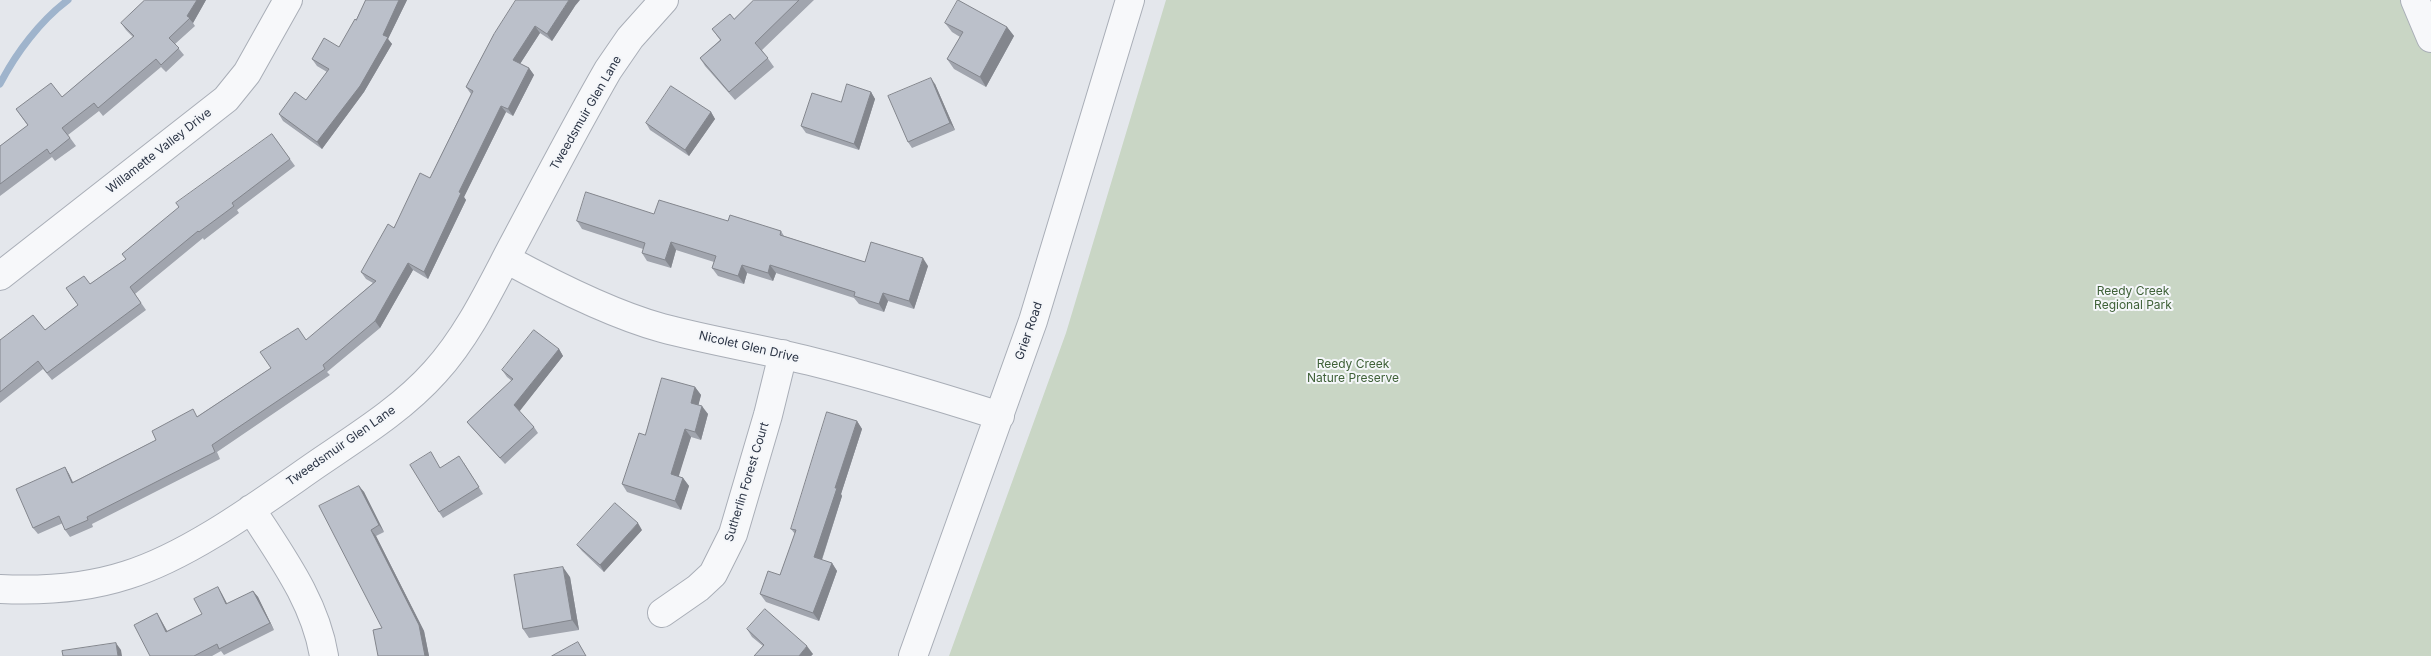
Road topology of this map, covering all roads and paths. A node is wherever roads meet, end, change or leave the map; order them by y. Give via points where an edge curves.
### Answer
1 (288, 0) edge
2 (664, 0) edge
3 (1130, 0) edge
4 (2415, 0) edge
5 (2431, 38) edge
6 (506, 259) junction
7 (0, 276) edge
8 (783, 354) junction
9 (1000, 416) junction
10 (251, 509) junction
11 (0, 589) edge
12 (662, 613) dead end
13 (324, 656) edge
14 (913, 656) edge

1 - 7 street, Willamette Valley Drive via 247,73 226,99
2 - 6 street, Tweedsmuir Glen Lane via 630,38 608,70
3 - 9 street, Grier Road via 1033,321
4 - 5 street
6 - 8 street, Nicolet Glen Drive via 615,311 661,328
6 - 10 street, Tweedsmuir Glen Lane via 478,312 435,372 388,415
8 - 9 street, Nicolet Glen Drive via 882,379
8 - 12 street, Sutherlin Forest Court via 733,534 713,574
9 - 14 street, Grier Road
10 - 11 street, Tweedsmuir Glen Lane via 193,544 127,575 45,589
10 - 13 street via 309,602

